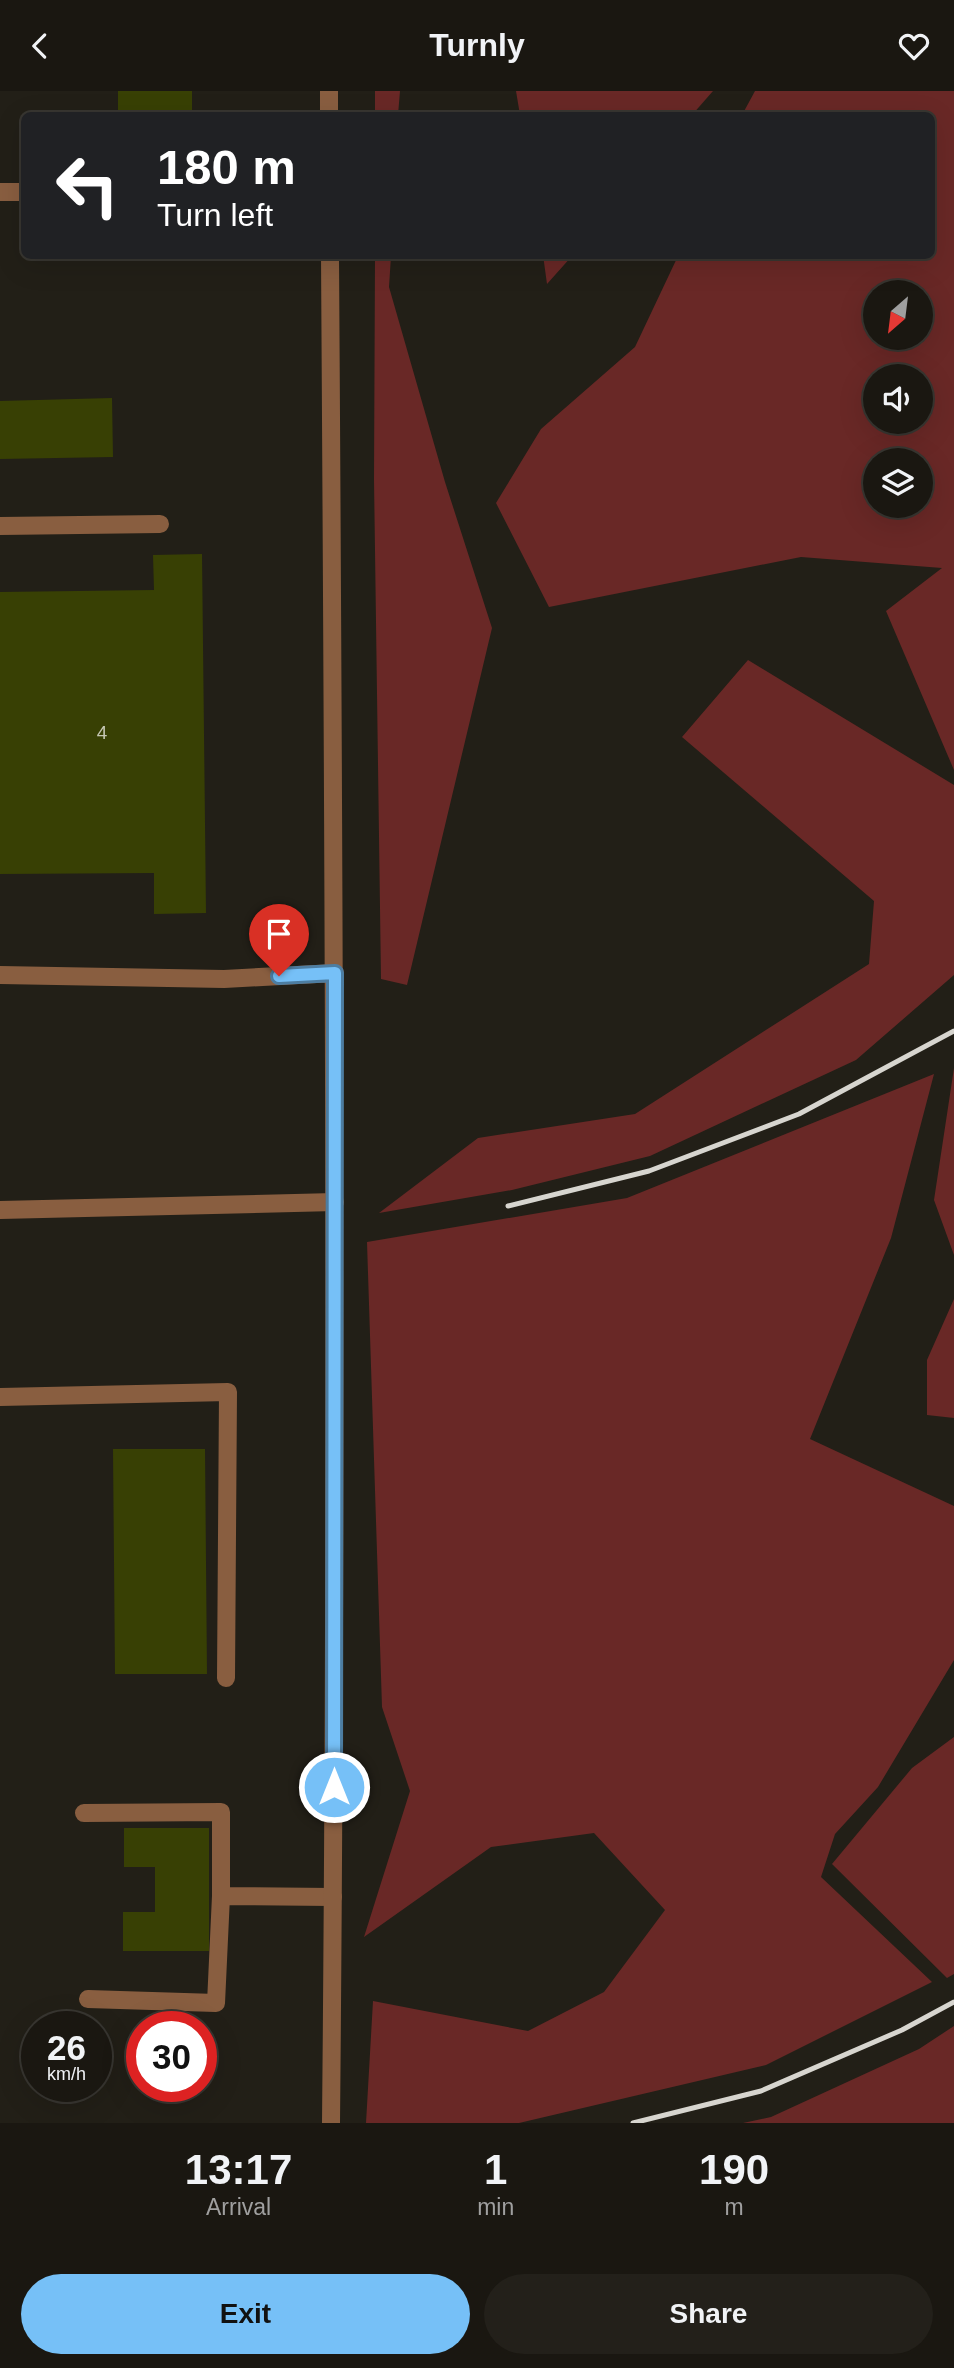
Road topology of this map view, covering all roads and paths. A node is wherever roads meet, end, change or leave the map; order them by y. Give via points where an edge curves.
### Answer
1 (329, 91) edge
2 (329, 112) edge
3 (0, 192) edge
4 (21, 192) edge
5 (330, 259) edge
6 (160, 524) dead end
7 (0, 526) edge
8 (335, 973) junction
9 (0, 975) edge
10 (335, 1202) junction
11 (0, 1210) edge
12 (0, 1397) edge
13 (226, 1678) dead end
14 (84, 1813) dead end
15 (221, 1896) junction
16 (333, 1897) junction
17 (88, 1999) dead end
18 (331, 2123) edge

1 - 2 street
3 - 4 street
5 - 8 street
6 - 7 street
8 - 9 street via 224,979
8 - 10 street
10 - 11 street
10 - 16 street
12 - 13 street via 228,1392
14 - 15 street via 221,1812
15 - 16 street
15 - 17 street via 216,2003
16 - 18 street

